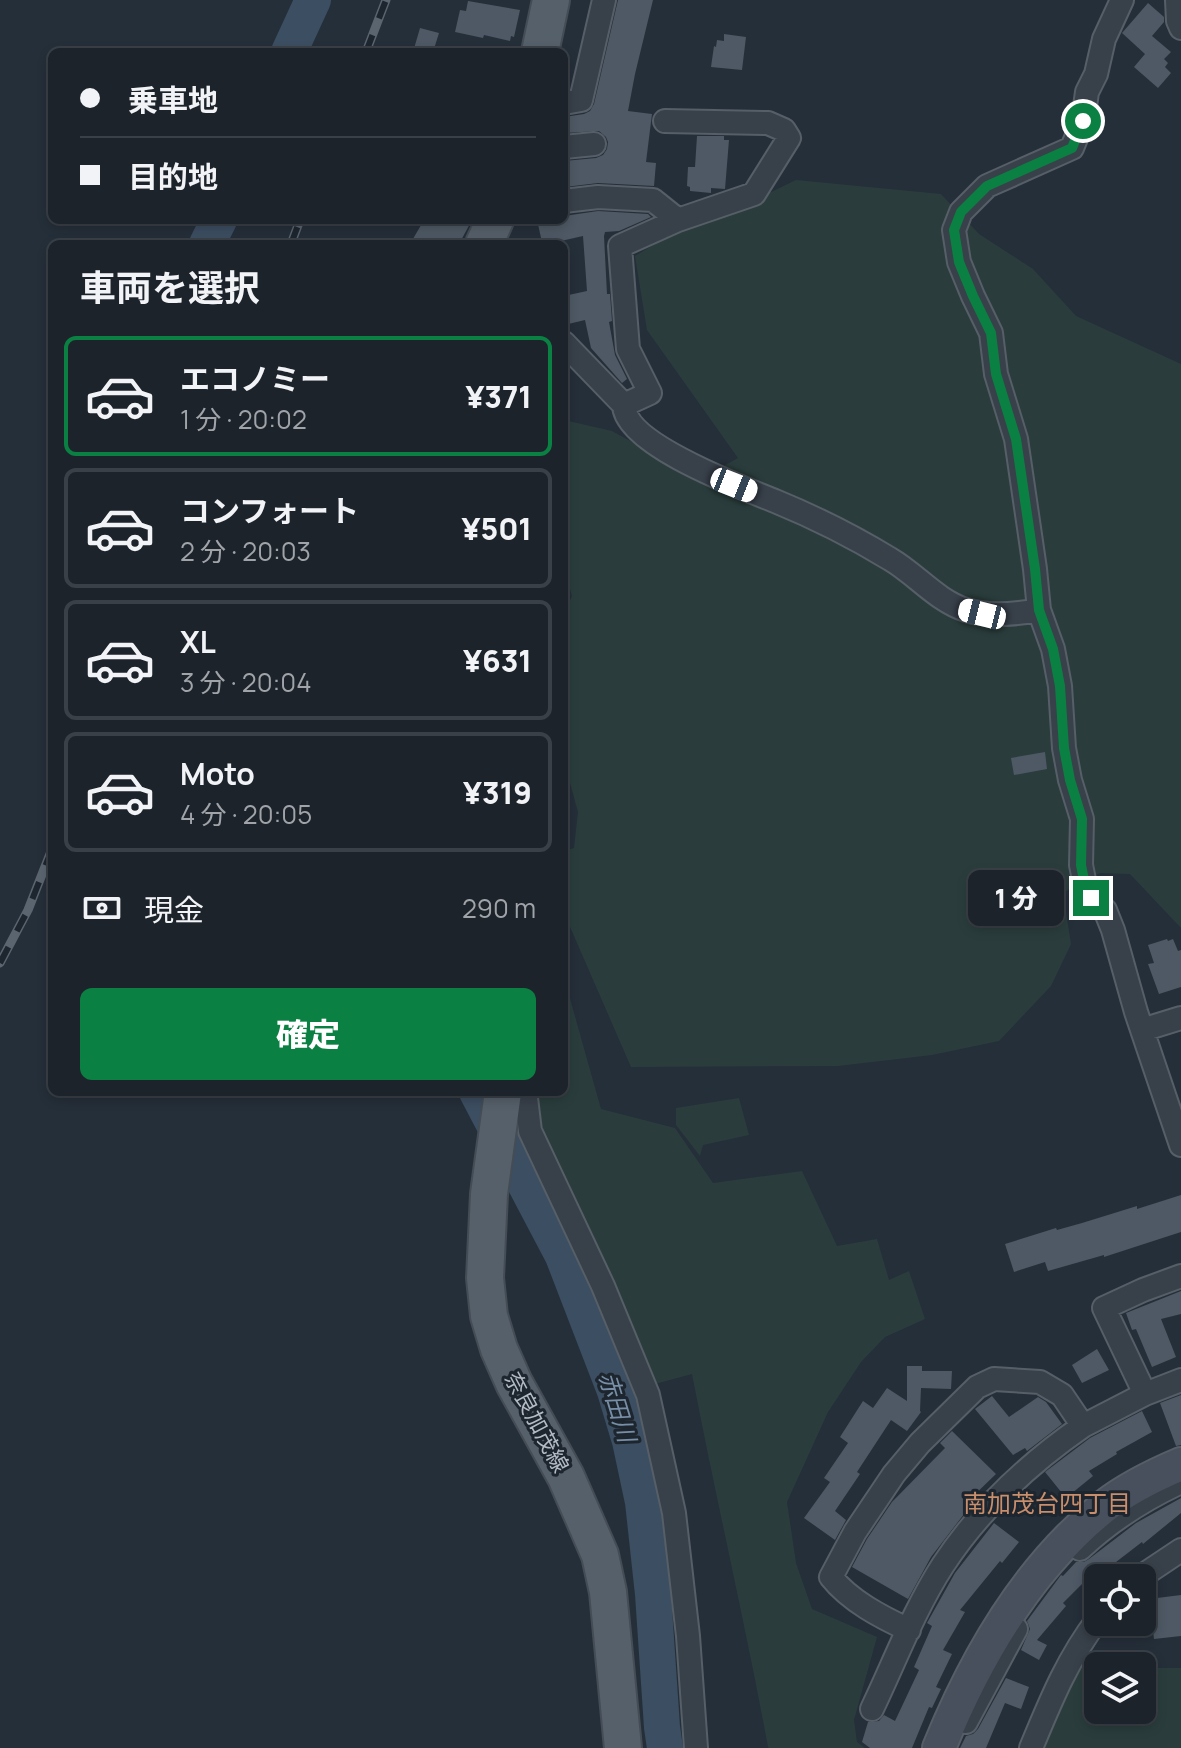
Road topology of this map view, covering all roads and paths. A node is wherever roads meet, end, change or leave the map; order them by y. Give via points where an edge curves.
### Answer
1 (551, 0) edge
2 (604, 0) edge
3 (1122, 0) edge
4 (1177, 0) edge
5 (1181, 28) edge
6 (541, 48) edge
7 (568, 102) edge
8 (665, 121) dead end
9 (594, 144) dead end
10 (568, 147) edge
11 (568, 201) edge
12 (678, 220) junction
13 (568, 347) edge
14 (624, 405) junction
15 (1039, 610) junction
16 (1181, 1018) edge
17 (1142, 1030) junction
18 (502, 1096) edge
19 (525, 1096) edge
20 (1181, 1145) edge
21 (1181, 1276) edge
22 (1181, 1380) edge
23 (1145, 1394) junction
24 (1083, 1426) junction
25 (1181, 1464) edge
26 (1181, 1482) edge
27 (1181, 1550) edge
28 (1156, 1567) edge
29 (909, 1630) junction
30 (1085, 1636) edge
31 (872, 1709) dead end
32 (623, 1748) edge
33 (696, 1748) edge
34 (939, 1748) edge
35 (954, 1748) edge
36 (1031, 1748) edge

1 - 6 main road
2 - 7 street via 581,100
3 - 15 street via 1104,39 1072,148 987,186 961,212 954,230 959,262 991,333 996,374 1016,439
4 - 5 street
8 - 12 street via 768,123 789,138 754,194
9 - 10 street
11 - 12 street via 653,200
12 - 14 street via 620,246 628,349 650,393
13 - 14 street
14 - 15 street via 629,421 665,451 892,559 963,609 982,614
15 - 17 street via 1060,686 1064,748 1082,819 1086,890 1105,910
16 - 17 street
17 - 20 street
18 - 32 main road, 奈良加茂線 via 489,1194 489,1316 514,1383 566,1477 600,1555
19 - 33 street via 530,1131 648,1395 674,1513
21 - 23 street via 1104,1308
22 - 23 street
23 - 24 street
24 - 29 street via 1034,1462 986,1508 943,1566
24 - 29 street via 1062,1395 1040,1382 994,1379 977,1387 920,1443 874,1502 831,1577 841,1590
25 - 34 street via 1107,1504 1036,1575 983,1656
26 - 35 street via 1107,1525 1043,1589 1011,1636
27 - 28 street
29 - 31 street
30 - 36 street via 1057,1683

